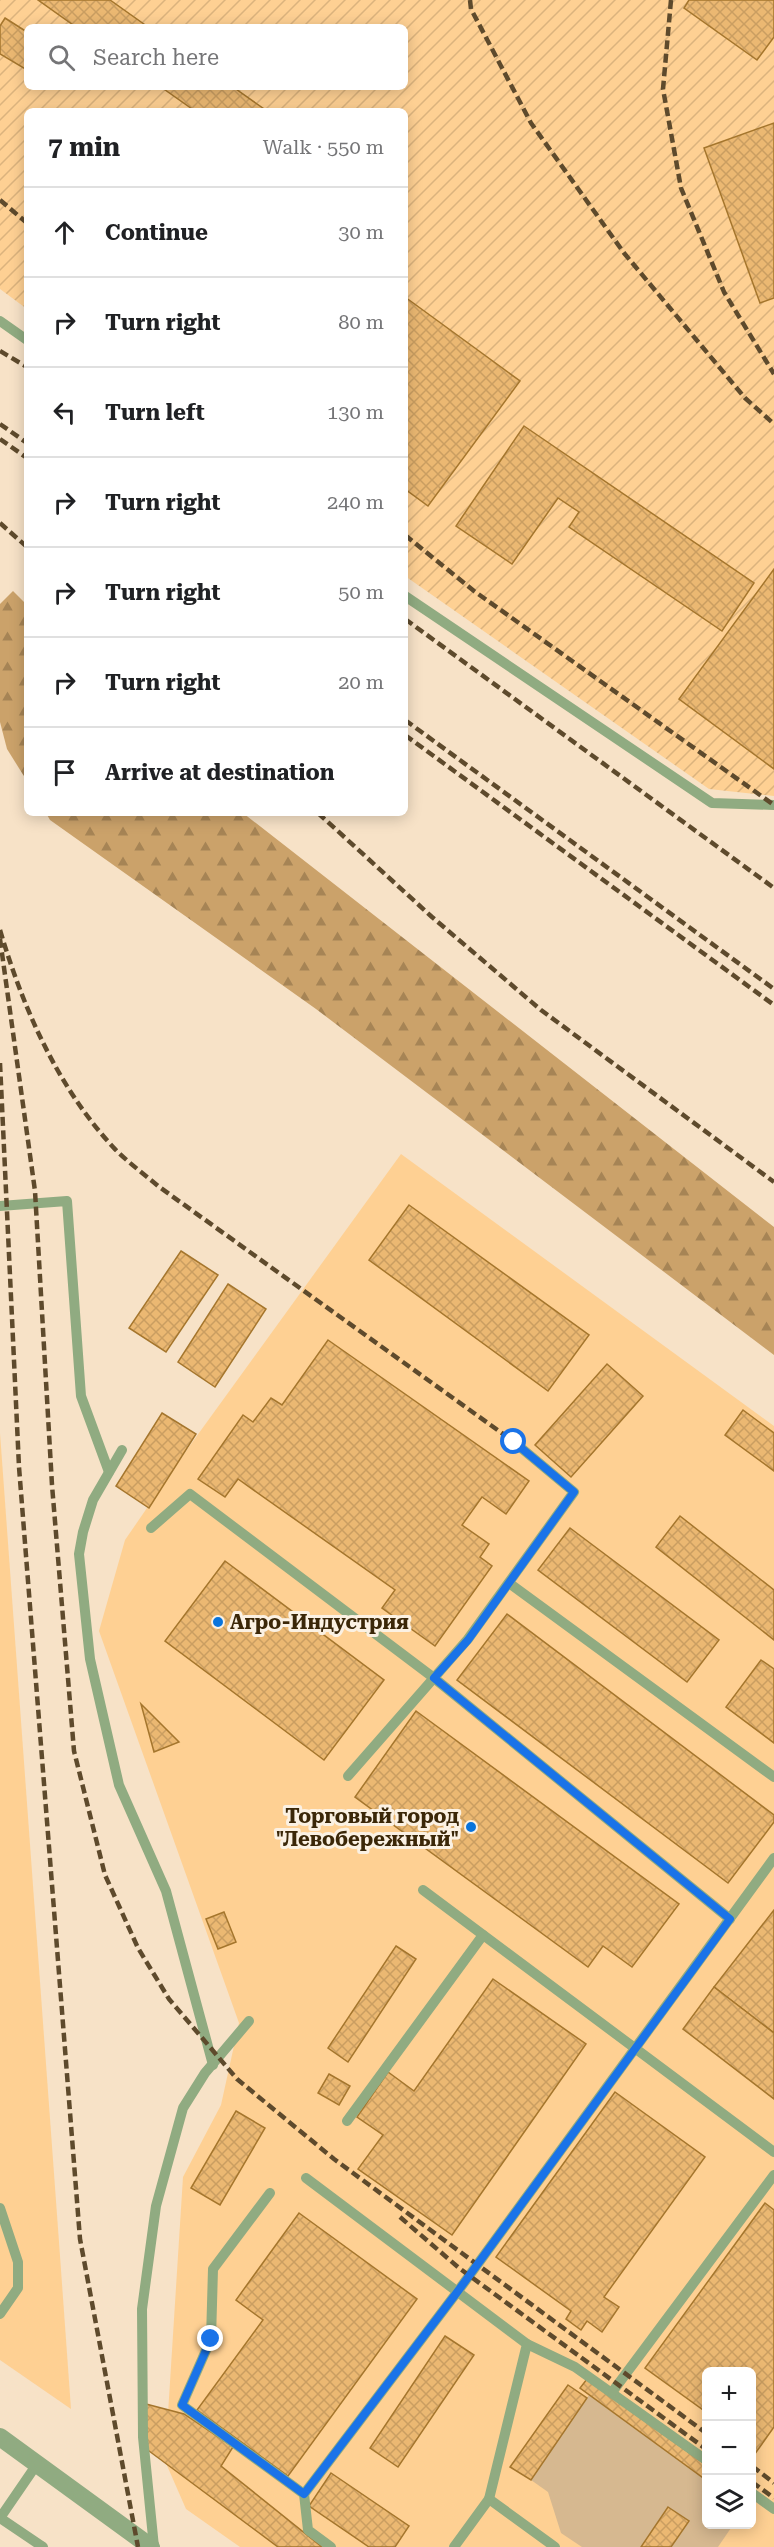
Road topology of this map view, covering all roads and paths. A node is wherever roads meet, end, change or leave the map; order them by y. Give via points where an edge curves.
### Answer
1 (0, 321) edge
2 (24, 338) edge
3 (408, 598) edge
4 (774, 805) edge
5 (4, 1205) edge
6 (514, 1442) dead end
7 (122, 1450) dead end
8 (109, 1472) junction
9 (151, 1528) dead end
10 (509, 1582) junction
11 (434, 1678) junction
12 (348, 1776) dead end
13 (774, 1777) edge
14 (774, 1858) edge
15 (423, 1890) dead end
16 (730, 1919) junction
17 (483, 1935) junction
18 (249, 2021) dead end
19 (635, 2048) junction
20 (213, 2065) junction
21 (347, 2121) dead end
22 (774, 2152) edge
23 (774, 2175) edge
24 (306, 2178) dead end
25 (270, 2193) dead end
26 (0, 2208) edge
27 (458, 2291) junction
28 (0, 2314) edge
29 (527, 2344) junction
30 (613, 2391) junction
31 (0, 2437) edge
32 (702, 2457) edge
33 (37, 2464) junction
34 (304, 2494) junction
35 (756, 2496) edge
36 (489, 2499) junction
37 (774, 2509) edge
38 (0, 2518) edge
39 (43, 2547) edge
40 (153, 2547) edge
41 (331, 2547) edge
42 (454, 2547) edge
43 (555, 2547) edge

1 - 2 lane
3 - 4 lane via 712,803
5 - 8 lane via 67,1201 81,1396
6 - 10 lane via 574,1492
7 - 8 lane
8 - 20 lane via 93,1500 80,1554 90,1659 119,1785 166,1891
9 - 11 lane via 190,1494
10 - 11 lane via 468,1640
10 - 13 lane
11 - 12 lane
11 - 16 lane
14 - 16 lane
15 - 17 lane
16 - 19 lane
17 - 19 lane
17 - 21 lane
18 - 20 lane
19 - 22 lane
19 - 27 lane
20 - 40 lane via 183,2108 156,2206 142,2309 143,2437
23 - 30 lane
24 - 27 lane
25 - 34 lane via 213,2269 211,2339 182,2405
26 - 28 lane via 18,2262 18,2288
27 - 29 lane
27 - 34 lane
29 - 30 lane
29 - 36 lane
30 - 32 lane
31 - 33 street
33 - 38 lane
33 - 40 street
34 - 41 lane via 308,2530
35 - 37 lane
36 - 42 lane
36 - 43 lane
38 - 39 lane

